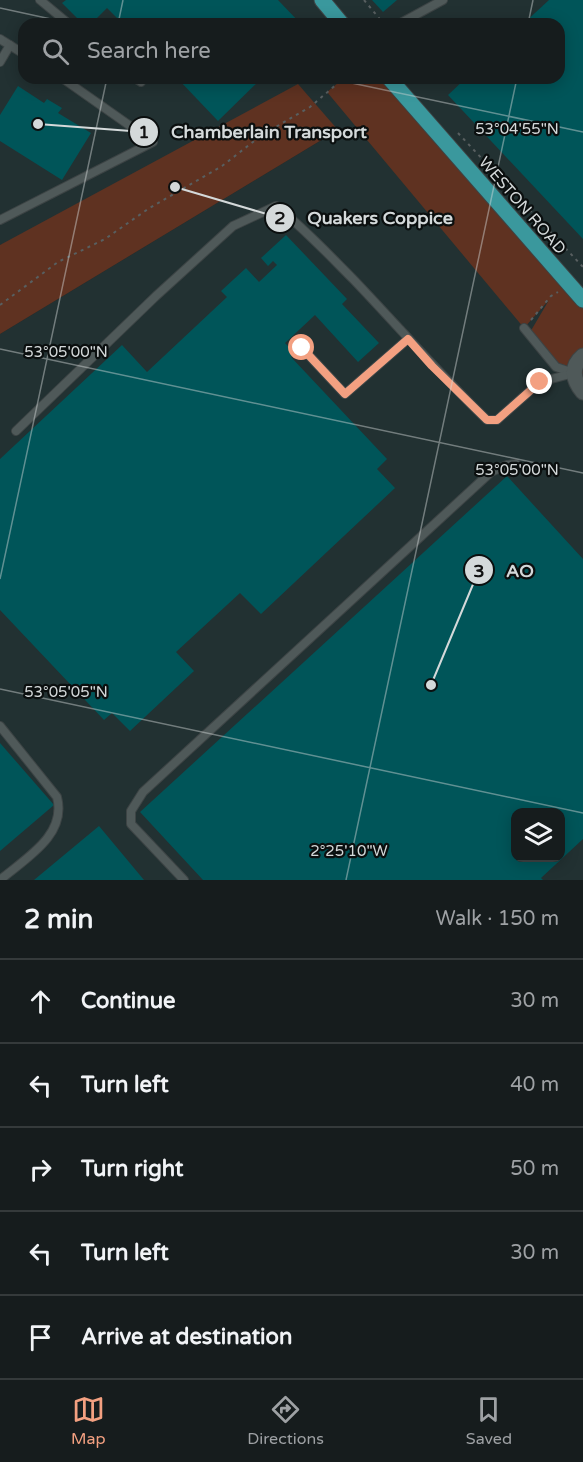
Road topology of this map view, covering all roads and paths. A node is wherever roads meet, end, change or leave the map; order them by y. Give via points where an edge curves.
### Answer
1 (40, 0) edge
2 (321, 0) edge
3 (364, 0) edge
4 (443, 0) edge
5 (62, 18) edge
6 (337, 18) edge
7 (379, 18) edge
8 (410, 18) edge
9 (0, 39) edge
10 (10, 45) junction
11 (18, 50) edge
12 (0, 62) edge
13 (71, 84) edge
14 (337, 84) edge
15 (394, 84) edge
16 (455, 129) dead end
17 (0, 220) edge
18 (583, 267) edge
19 (569, 285) junction
20 (583, 300) edge
21 (0, 305) edge
22 (524, 328) joint
23 (408, 339) junction
24 (302, 348) dead end
25 (583, 356) edge
26 (574, 373) junction
27 (583, 392) edge
28 (16, 431) dead end
29 (516, 464) dead end
30 (0, 726) edge
31 (0, 880) edge
32 (184, 880) edge

1 - 5 lane
2 - 6 main road
3 - 7 path
4 - 8 lane
9 - 10 lane
10 - 11 lane
10 - 12 lane
13 - 17 lane via 153,142
14 - 21 path via 310,107 262,135 222,166 105,239 58,262
15 - 19 main road, WESTON ROAD
16 - 18 path
19 - 20 main road, WESTON ROAD
19 - 22 path via 552,296
22 - 26 lane via 556,367
23 - 24 lane via 345,394
23 - 26 lane via 487,420 497,420 540,382
23 - 28 lane via 297,222 276,206 233,226
25 - 26 street
26 - 27 street
29 - 32 lane via 492,472 143,792 131,811 131,824
30 - 31 lane via 57,797 60,809 57,825 47,840

